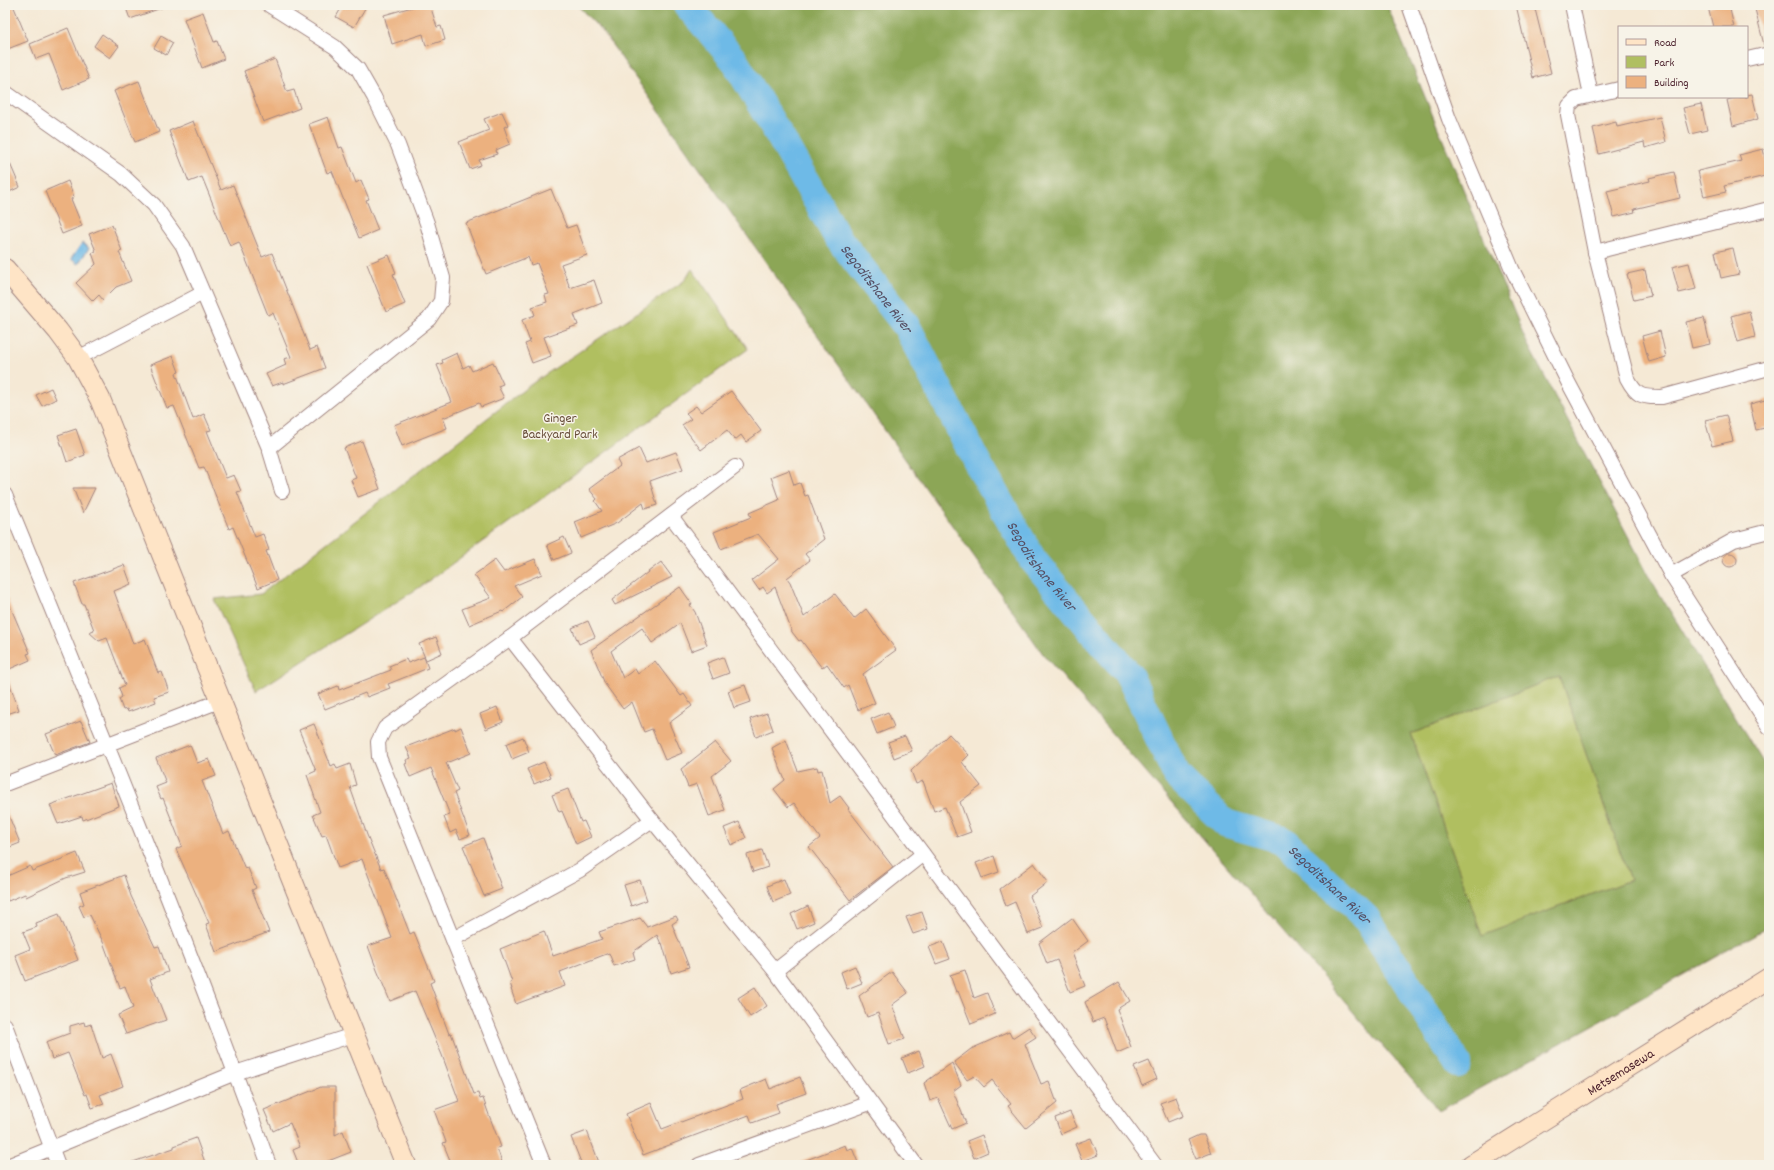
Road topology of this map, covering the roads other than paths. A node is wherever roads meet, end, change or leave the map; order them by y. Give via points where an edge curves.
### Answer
1 (269, 5) edge
2 (1409, 5) edge
3 (1572, 5) edge
4 (1769, 54) edge
5 (1748, 59) edge
6 (1618, 88) edge
7 (5, 92) edge
8 (1591, 95) junction
9 (1769, 209) edge
10 (1595, 252) junction
11 (5, 269) edge
12 (203, 293) junction
13 (78, 358) junction
14 (1769, 368) edge
15 (269, 448) junction
16 (735, 467) dead end
17 (282, 491) dead end
18 (5, 495) edge
19 (671, 516) junction
20 (1769, 531) edge
21 (1671, 575) junction
22 (510, 638) junction
23 (222, 700) junction
24 (1769, 727) edge
25 (107, 745) junction
26 (5, 784) edge
27 (652, 820) junction
28 (923, 854) junction
29 (453, 939) junction
30 (775, 971) junction
31 (1769, 978) edge
32 (5, 1024) edge
33 (353, 1035) junction
34 (236, 1073) junction
35 (870, 1103) junction
36 (52, 1149) junction
37 (729, 1159) edge
38 (10, 1165) edge
39 (58, 1165) edge
40 (269, 1165) edge
41 (406, 1165) edge
42 (544, 1165) edge
43 (699, 1165) edge
44 (916, 1165) edge
45 (1156, 1165) edge
46 (1471, 1165) edge

1 - 15 street via 335,47 358,69 398,145 427,223 443,278 441,301 429,319
2 - 21 street via 1449,119 1512,269 1568,382
3 - 8 street
4 - 5 street
6 - 8 street
7 - 12 street via 121,174 154,205 183,246
8 - 10 street via 1576,99 1569,106 1568,115
9 - 10 street
10 - 14 street via 1627,378 1634,391 1644,397 1662,397
11 - 13 street
12 - 13 street
12 - 15 street
13 - 23 street via 100,399
15 - 17 street
16 - 19 street
18 - 25 street
19 - 22 street
19 - 28 street
20 - 21 street via 1734,540
21 - 24 street
22 - 27 street
22 - 29 street via 385,728 378,742 380,757
23 - 25 street
23 - 33 street
25 - 26 street
25 - 34 street
27 - 29 street via 580,870
27 - 30 street
28 - 30 street
28 - 45 street
29 - 42 street
30 - 35 street
31 - 46 street, Metsemasewa
32 - 36 street
33 - 34 street
33 - 41 street
34 - 36 street
34 - 40 street
35 - 37 street
35 - 44 street
36 - 38 street
36 - 39 street
37 - 43 street

